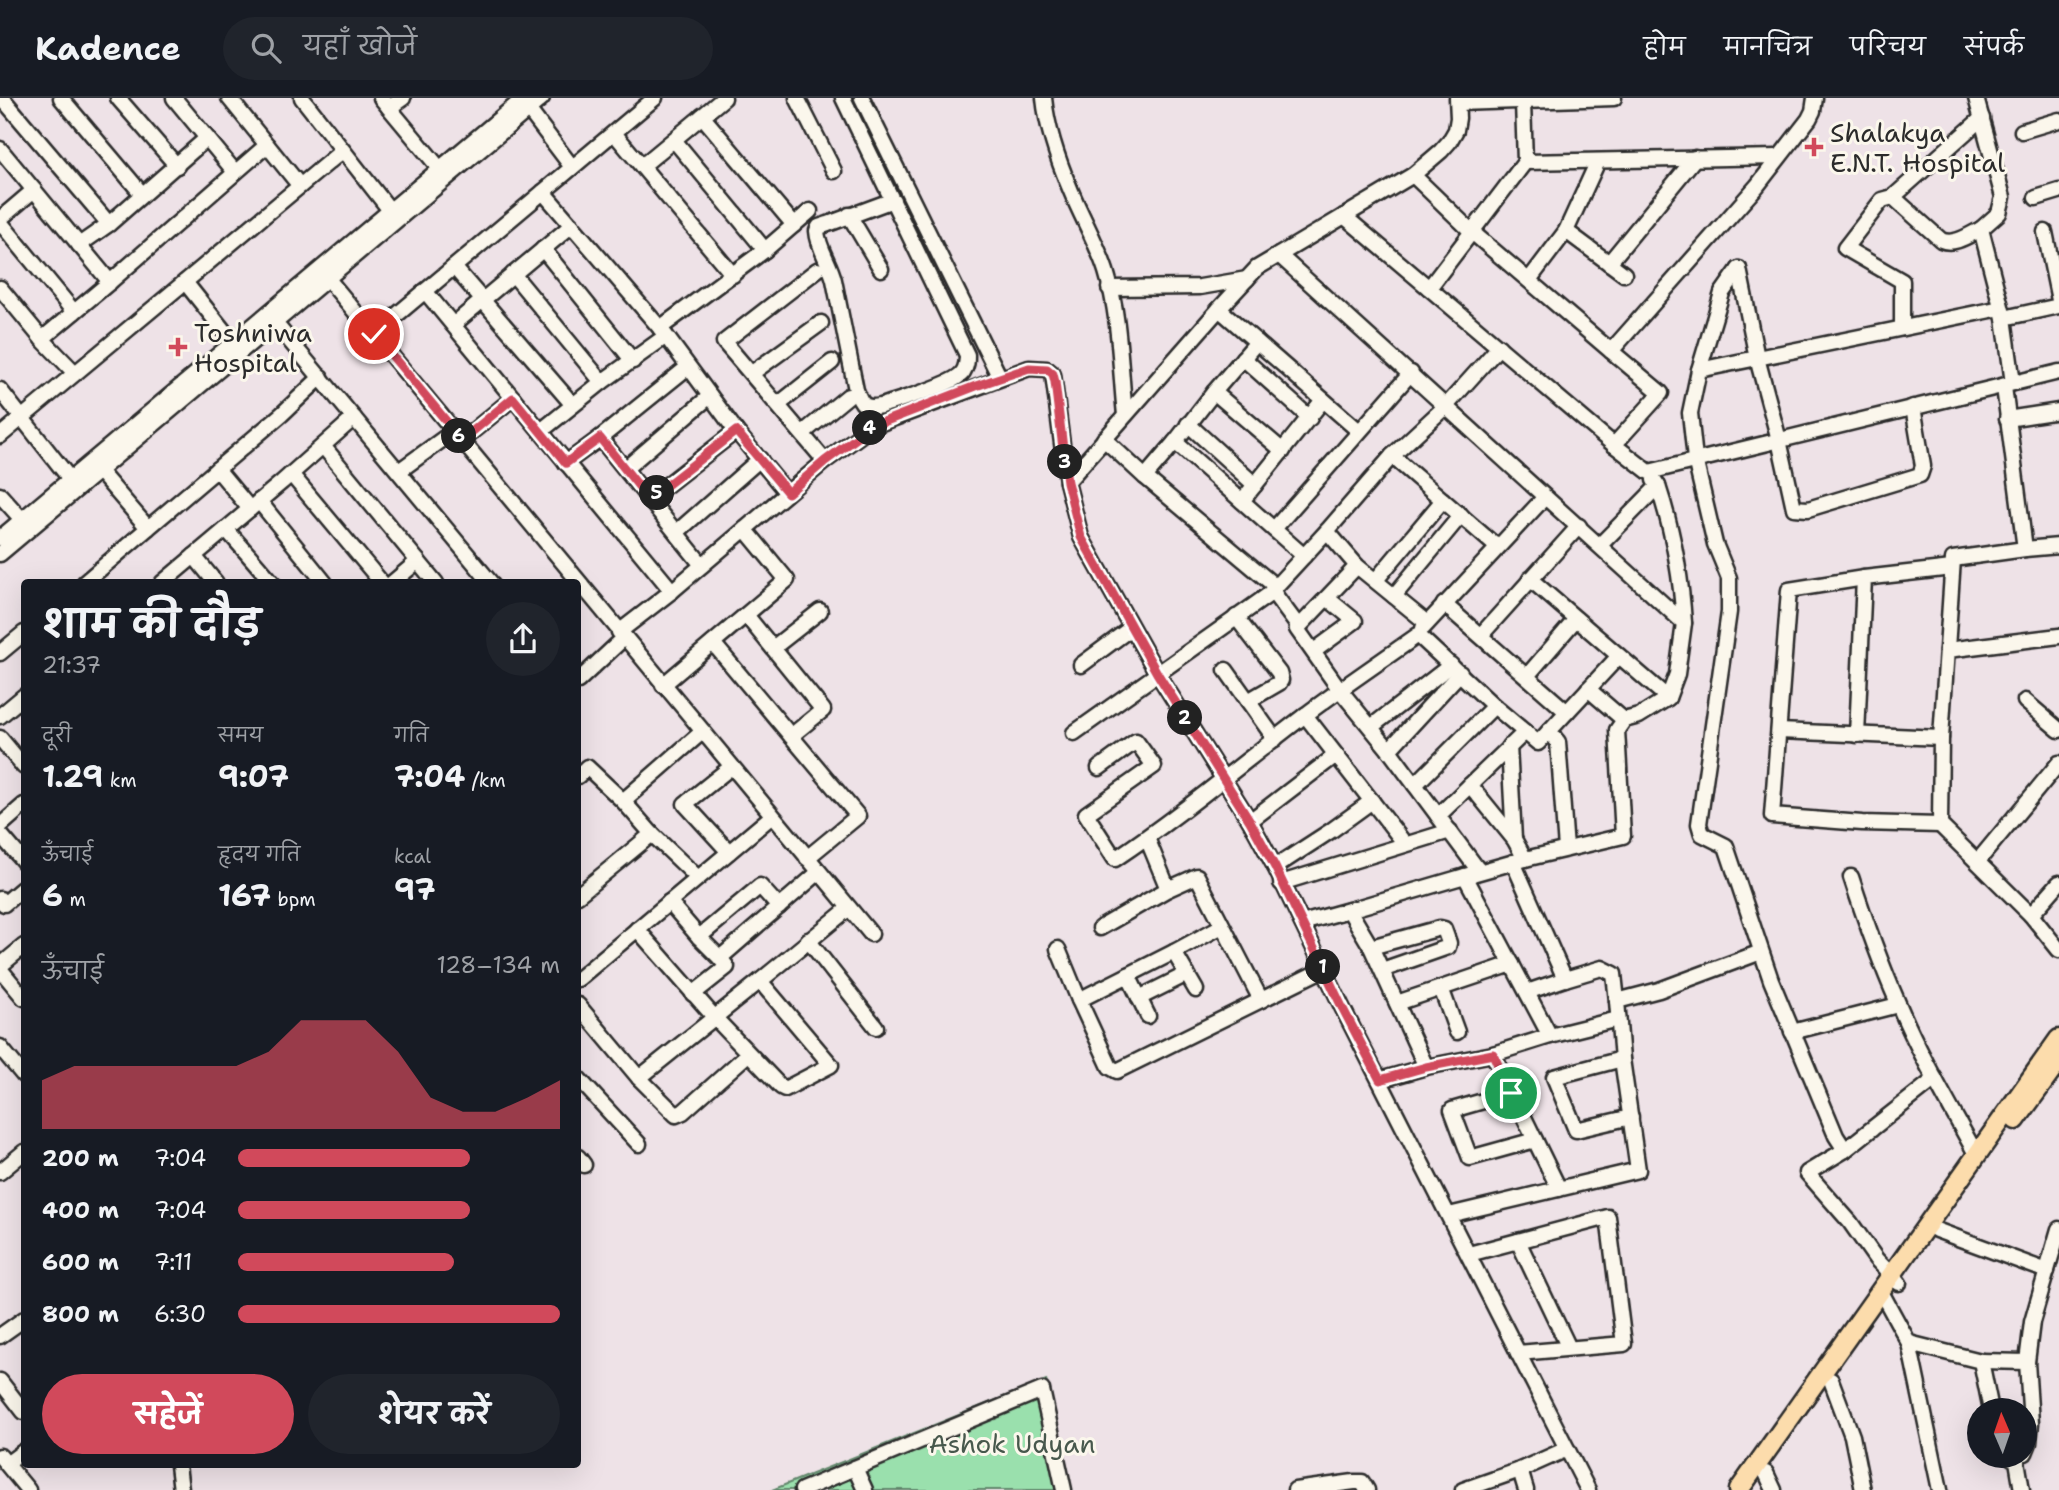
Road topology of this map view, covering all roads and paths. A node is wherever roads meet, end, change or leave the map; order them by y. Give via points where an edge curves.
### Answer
1 (2, 98) edge
2 (61, 98) edge
3 (118, 98) edge
4 (173, 98) edge
5 (229, 98) edge
6 (302, 98) edge
7 (403, 98) edge
8 (542, 98) edge
9 (655, 98) edge
10 (724, 98) edge
11 (797, 98) edge
12 (843, 98) edge
13 (862, 98) edge
14 (1044, 98) edge
15 (1614, 98) edge
16 (1815, 98) edge
17 (1976, 98) edge
18 (1457, 101) edge
19 (1523, 102) junction
20 (385, 103) edge
21 (526, 104) edge
22 (702, 116) junction
23 (1982, 118) junction
24 (2059, 120) edge
25 (2022, 131) dead end
26 (614, 133) junction
27 (207, 138) junction
28 (674, 140) junction
29 (267, 145) junction
30 (0, 149) edge
31 (342, 151) junction
32 (1778, 157) junction
33 (1695, 158) junction
34 (1598, 160) junction
35 (1525, 162) junction
36 (177, 166) junction
37 (642, 166) junction
38 (572, 167) junction
39 (834, 171) dead end
40 (235, 172) junction
41 (444, 173) junction
42 (1413, 175) junction
43 (300, 186) junction
44 (34, 190) junction
45 (2059, 191) edge
46 (543, 192) junction
47 (142, 194) junction
48 (1893, 197) junction
49 (2036, 198) dead end
50 (893, 200) junction
51 (810, 211) dead end
52 (394, 215) junction
53 (849, 215) junction
54 (1344, 216) junction
55 (0, 220) edge
56 (109, 224) junction
57 (572, 225) junction
58 (794, 225) junction
59 (1981, 229) junction
60 (1566, 231) junction
61 (1472, 232) junction
62 (2045, 232) dead end
63 (79, 244) junction
64 (543, 249) junction
65 (765, 250) junction
66 (1279, 255) junction
67 (1609, 263) junction
68 (454, 267) junction
69 (881, 269) dead end
70 (817, 270) dead end
71 (513, 274) junction
72 (1624, 274) dead end
73 (733, 275) junction
74 (328, 279) junction
75 (1247, 279) junction
76 (1529, 280) junction
77 (110, 282) junction
78 (185, 282) junction
79 (0, 288) edge
80 (1109, 288) junction
81 (1429, 288) junction
82 (425, 291) junction
83 (484, 299) junction
84 (2059, 300) edge
85 (2059, 306) edge
86 (1219, 309) junction
87 (74, 312) junction
88 (2002, 313) junction
89 (275, 323) junction
90 (821, 323) dead end
91 (453, 325) junction
92 (1902, 328) junction
93 (663, 332) junction
94 (374, 334) junction
95 (42, 339) junction
96 (1257, 342) junction
97 (237, 347) junction
98 (1499, 347) junction
99 (1611, 351) junction
100 (1243, 358) junction
101 (1756, 358) junction
102 (633, 360) junction
103 (832, 362) dead end
104 (967, 363) junction
105 (688, 367) junction
106 (1699, 370) junction
107 (2059, 372) edge
108 (75, 373) junction
109 (752, 373) junction
110 (1411, 373) junction
111 (321, 377) junction
112 (1000, 378) junction
113 (602, 382) junction
114 (2008, 385) junction
115 (976, 386) junction
116 (0, 390) edge
117 (1214, 392) junction
118 (710, 396) junction
119 (848, 396) dead end
120 (513, 398) junction
121 (1323, 400) junction
122 (779, 404) junction
123 (573, 405) junction
124 (1446, 406) junction
125 (1913, 407) junction
126 (2059, 411) edge
127 (1125, 415) junction
128 (22, 418) junction
129 (354, 418) junction
130 (1310, 418) junction
131 (2007, 419) junction
132 (1188, 424) junction
133 (541, 431) junction
134 (736, 431) junction
135 (1359, 431) junction
136 (803, 433) junction
137 (458, 435) junction
138 (0, 436) edge
139 (600, 438) junction
140 (1104, 439) junction
141 (1779, 440) junction
142 (1175, 442) junction
143 (1614, 445) junction
144 (323, 446) junction
145 (1283, 451) junction
146 (1392, 456) junction
147 (760, 459) junction
148 (1692, 460) junction
149 (825, 461) junction
150 (566, 463) junction
151 (626, 468) junction
152 (217, 469) junction
153 (99, 471) junction
154 (399, 471) junction
155 (1649, 472) junction
156 (291, 474) junction
157 (1145, 477) junction
158 (70, 479) junction
159 (1067, 482) junction
160 (1255, 485) junction
161 (1658, 486) junction
162 (788, 493) junction
163 (0, 495) edge
164 (1545, 496) junction
165 (649, 499) junction
166 (1443, 500) junction
167 (1242, 501) junction
168 (255, 505) junction
169 (1461, 515) junction
170 (26, 524) junction
171 (1579, 526) junction
172 (148, 528) junction
173 (226, 529) junction
174 (745, 529) junction
175 (1274, 529) junction
176 (1327, 531) junction
177 (677, 532) junction
178 (0, 538) edge
179 (1600, 545) junction
180 (2059, 546) edge
181 (1497, 547) junction
182 (2025, 549) junction
183 (0, 554) edge
184 (194, 556) junction
185 (1304, 556) junction
186 (418, 561) junction
187 (702, 565) junction
188 (1357, 566) junction
189 (1952, 568) junction
190 (1864, 578) junction
191 (89, 579) edge
192 (167, 579) edge
193 (213, 579) edge
194 (270, 579) edge
195 (321, 579) edge
196 (379, 579) edge
197 (397, 579) edge
198 (433, 579) edge
199 (488, 579) edge
200 (569, 579) edge
201 (1530, 579) junction
202 (1376, 580) junction
203 (1274, 589) junction
204 (672, 591) junction
205 (581, 594) edge
206 (1394, 596) junction
207 (1327, 598) junction
208 (1444, 604) junction
209 (820, 611) dead end
210 (746, 615) junction
211 (1236, 617) junction
212 (1576, 619) junction
213 (1427, 623) junction
214 (1684, 623) junction
215 (1298, 626) junction
216 (1132, 628) junction
217 (622, 635) junction
218 (1418, 635) junction
219 (1481, 635) junction
220 (21, 636) edge
221 (2059, 636) edge
222 (713, 643) junction
223 (773, 648) junction
224 (1947, 650) junction
225 (1314, 651) junction
226 (0, 653) edge
227 (1619, 656) junction
228 (1081, 665) dead end
229 (1455, 669) junction
230 (1226, 670) dead end
231 (1157, 673) junction
232 (1527, 676) junction
233 (581, 678) edge
234 (663, 685) junction
235 (1588, 689) junction
236 (1340, 690) junction
237 (21, 698) edge
238 (1668, 698) junction
239 (1248, 701) junction
240 (2025, 701) dead end
241 (1494, 706) junction
242 (1567, 712) junction
243 (1305, 715) junction
244 (0, 716) edge
245 (1624, 720) junction
246 (1370, 727) junction
247 (2059, 730) edge
248 (1549, 731) junction
249 (1779, 731) junction
250 (702, 732) junction
251 (1525, 732) junction
252 (1074, 733) dead end
253 (1857, 735) junction
254 (791, 736) junction
255 (0, 738) edge
256 (1941, 738) junction
257 (1275, 739) junction
258 (1509, 746) junction
259 (1389, 750) junction
260 (1336, 755) junction
261 (21, 763) edge
262 (2059, 763) edge
263 (731, 767) junction
264 (1099, 768) dead end
265 (581, 773) edge
266 (1223, 780) junction
267 (1415, 785) junction
268 (1470, 785) junction
269 (623, 801) junction
270 (1372, 801) junction
271 (21, 808) edge
272 (772, 816) junction
273 (1438, 816) junction
274 (1250, 821) junction
275 (1940, 825) junction
276 (0, 826) edge
277 (1450, 831) junction
278 (0, 834) edge
279 (652, 834) junction
280 (1147, 838) junction
281 (1514, 839) junction
282 (1405, 844) junction
283 (1566, 849) junction
284 (729, 852) junction
285 (21, 858) edge
286 (807, 858) junction
287 (1519, 860) junction
288 (1978, 861) junction
289 (1275, 867) junction
290 (819, 872) junction
291 (1472, 874) junction
292 (1851, 877) dead end
293 (698, 878) junction
294 (1282, 883) junction
295 (2059, 883) edge
296 (1168, 889) junction
297 (21, 890) edge
298 (581, 893) edge
299 (0, 899) edge
300 (669, 902) junction
301 (779, 907) junction
302 (849, 908) junction
303 (1349, 910) junction
304 (2031, 915) junction
305 (1302, 923) junction
306 (1222, 926) junction
307 (1100, 928) dead end
308 (637, 929) junction
309 (871, 934) dead end
310 (699, 937) junction
311 (808, 940) junction
312 (1371, 947) junction
313 (21, 949) edge
314 (1058, 949) dead end
315 (2059, 950) edge
316 (1761, 952) junction
317 (1174, 953) junction
318 (720, 958) junction
319 (1512, 964) junction
320 (0, 967) edge
321 (1324, 969) junction
322 (1382, 970) junction
323 (1187, 974) junction
324 (1128, 975) junction
325 (581, 976) edge
326 (1565, 979) junction
327 (760, 981) junction
328 (1441, 988) junction
329 (1196, 990) dead end
330 (1527, 992) junction
331 (21, 994) edge
332 (693, 994) junction
333 (1139, 998) junction
334 (1079, 1000) junction
335 (1261, 1000) junction
336 (1617, 1001) junction
337 (1397, 1003) junction
338 (1898, 1005) junction
339 (581, 1009) edge
340 (1148, 1016) dead end
341 (715, 1017) junction
342 (1618, 1019) junction
343 (876, 1027) dead end
344 (1457, 1032) dead end
345 (1793, 1032) junction
346 (1550, 1036) junction
347 (2059, 1039) edge
348 (0, 1047) edge
349 (748, 1054) junction
350 (1493, 1054) junction
351 (1622, 1059) junction
352 (2059, 1060) edge
353 (1426, 1067) junction
354 (21, 1072) edge
355 (639, 1078) junction
356 (1935, 1079) junction
357 (1380, 1080) junction
358 (1511, 1093) junction
359 (583, 1095) edge
360 (1630, 1117) junction
361 (1535, 1140) junction
362 (639, 1144) dead end
363 (1845, 1150) junction
364 (1977, 1156) junction
365 (21, 1158) edge
366 (0, 1172) edge
367 (1559, 1189) junction
368 (1449, 1215) junction
369 (2059, 1229) edge
370 (1936, 1230) junction
371 (1518, 1241) junction
372 (1469, 1254) junction
373 (2051, 1269) edge
374 (1889, 1287) junction
375 (21, 1321) edge
376 (0, 1336) edge
377 (1909, 1343) junction
378 (1569, 1348) junction
379 (1518, 1353) junction
380 (1981, 1362) junction
381 (2027, 1362) junction
382 (1830, 1380) junction
383 (0, 1381) edge
384 (1988, 1398) edge
385 (2029, 1398) edge
386 (21, 1408) edge
387 (1567, 1450) junction
388 (21, 1452) edge
389 (4, 1460) edge
390 (177, 1468) edge
391 (855, 1468) junction
392 (2019, 1468) edge
393 (1520, 1470) junction
394 (1766, 1473) junction
395 (28, 1490) edge
396 (181, 1490) edge
397 (802, 1490) edge
398 (865, 1490) edge
399 (1064, 1490) edge
400 (1295, 1490) edge
401 (1367, 1490) edge
402 (1463, 1490) edge
403 (1526, 1490) edge
404 (1588, 1490) edge
405 (1739, 1490) edge
406 (1753, 1490) edge
407 (1774, 1490) edge
408 (1863, 1490) edge
409 (1940, 1490) edge
410 (2022, 1490) edge

1 - 56 street
2 - 47 street
3 - 36 street
4 - 27 street
5 - 29 street
6 - 31 street
7 - 20 street
8 - 21 street
9 - 26 street
10 - 22 street
11 - 39 street
12 - 50 street
13 - 112 street
14 - 80 street via 1070,190 1094,240
15 - 19 street
16 - 32 street via 1809,118
17 - 23 street
18 - 19 street
18 - 42 street via 1456,130 1450,142
19 - 35 street
20 - 41 street
21 - 38 street
21 - 41 street
22 - 28 street
22 - 58 street
23 - 48 street
23 - 59 street via 2003,197 1999,213
24 - 25 street
26 - 37 street
26 - 38 street
27 - 36 street
27 - 40 street
28 - 37 street
28 - 65 street
29 - 40 street
29 - 43 street
30 - 44 street
31 - 43 street
31 - 52 street
32 - 33 street
32 - 99 street
33 - 34 street
33 - 67 street
34 - 35 street
34 - 60 street
35 - 61 street
36 - 47 street
37 - 73 street
38 - 46 street
40 - 77 street
41 - 52 street
42 - 54 street
42 - 61 street
43 - 78 street
44 - 55 street
44 - 63 street
45 - 49 street
46 - 57 street
46 - 68 street
47 - 56 street
48 - 59 street via 1947,243
48 - 92 street via 1882,200 1845,247 1902,281
50 - 53 street
50 - 104 street via 965,349
51 - 58 street
52 - 74 street
52 - 97 street
53 - 69 street
53 - 104 street via 819,227 817,236 831,270 856,390 864,405 881,406 949,382 962,374
54 - 66 street
54 - 81 street
55 - 87 street
56 - 63 street
57 - 64 street
57 - 93 street
58 - 65 street
59 - 88 street
60 - 67 street
60 - 76 street
61 - 76 street
61 - 81 street
62 - 84 street
63 - 77 street
64 - 71 street
64 - 102 street
65 - 73 street
66 - 75 street
66 - 110 street
67 - 72 street
68 - 82 street
68 - 83 street
70 - 109 street via 724,342
71 - 83 street
71 - 113 street
73 - 93 street
74 - 89 street
74 - 94 street
75 - 80 street via 1200,287
75 - 86 street
76 - 99 street
77 - 87 street
78 - 97 street
78 - 108 street
79 - 95 street
80 - 127 street
81 - 98 street
82 - 91 street
82 - 94 street
83 - 91 street
83 - 123 street
85 - 88 street
86 - 96 street
86 - 127 street
87 - 95 street
88 - 92 street
88 - 114 street
89 - 97 street
89 - 111 street
90 - 109 street
91 - 120 street
92 - 101 street
93 - 102 street
93 - 105 street
94 - 137 street
95 - 108 street
96 - 100 street
96 - 121 street
97 - 153 street
97 - 158 street
98 - 124 street
98 - 143 street
99 - 143 street via 1661,393
100 - 117 street
100 - 130 street
101 - 106 street
101 - 106 street via 1740,269 1722,293
101 - 141 street
102 - 113 street
103 - 122 street
104 - 115 street
105 - 118 street
105 - 139 street
106 - 148 street via 1690,413
107 - 114 street
108 - 128 street
109 - 122 street
110 - 124 street
110 - 135 street
111 - 129 street
111 - 152 street
112 - 115 street
112 - 159 street via 1038,367 1053,374
113 - 123 street
114 - 125 street
114 - 131 street
115 - 149 street via 873,426
116 - 128 street
117 - 132 street
117 - 145 street
118 - 134 street
118 - 151 street
119 - 136 street
120 - 133 street
120 - 137 street
121 - 130 street
121 - 135 street
122 - 136 street
123 - 133 street
124 - 146 street
124 - 164 street
125 - 141 street
125 - 141 street via 1923,466 1920,475 1808,509 1794,508
126 - 131 street
127 - 140 street
128 - 138 street
128 - 158 street
129 - 144 street
129 - 154 street
130 - 145 street
131 - 182 street
132 - 142 street
132 - 160 street
133 - 150 street
134 - 147 street
134 - 165 street
135 - 175 street
136 - 149 street
137 - 154 street
137 - 200 street
139 - 150 street
139 - 151 street
140 - 157 street
140 - 159 street
141 - 148 street
142 - 157 street
142 - 167 street
143 - 155 street
144 - 156 street
144 - 186 street
145 - 160 street
146 - 166 street
146 - 176 street
147 - 162 street
147 - 177 street
148 - 155 street
148 - 316 street via 1729,578 1729,612 1699,824 1702,834 1726,846
149 - 162 street
150 - 204 street
151 - 165 street
152 - 168 street
152 - 172 street
153 - 170 street
153 - 172 street
154 - 199 street
155 - 161 street
156 - 168 street
156 - 196 street
157 - 203 street
158 - 170 street
159 - 216 street via 1081,537
160 - 167 street
161 - 179 street
161 - 214 street via 1677,555
162 - 174 street
163 - 170 street
164 - 171 street
164 - 181 street
165 - 177 street
166 - 169 street
166 - 202 street
167 - 175 street
168 - 173 street
168 - 195 street
169 - 181 street
169 - 206 street
170 - 178 street
170 - 183 street
171 - 179 street
171 - 201 street
172 - 191 street
173 - 184 street
173 - 194 street
174 - 187 street
174 - 210 street via 787,580
175 - 185 street
176 - 185 street
176 - 188 street
177 - 187 street
179 - 214 street
180 - 182 street
181 - 208 street
182 - 189 street via 1953,559
184 - 192 street
184 - 193 street
185 - 203 street
186 - 197 street
186 - 198 street
187 - 204 street
188 - 202 street
188 - 207 street
189 - 190 street
189 - 224 street
190 - 249 street via 1789,590
190 - 253 street
201 - 212 street
201 - 219 street
202 - 206 street
203 - 211 street
203 - 215 street
204 - 217 street
205 - 217 street
206 - 213 street
207 - 215 street
207 - 225 street via 1355,621
208 - 213 street
208 - 219 street
209 - 223 street
210 - 222 street
210 - 223 street
211 - 231 street
211 - 239 street via 1281,680
212 - 227 street
212 - 232 street
213 - 218 street
214 - 238 street via 1677,674
215 - 225 street
216 - 228 street
216 - 231 street
217 - 233 street
217 - 234 street
218 - 229 street
218 - 236 street
219 - 232 street
220 - 226 street
221 - 224 street
222 - 234 street
222 - 254 street
223 - 254 street via 823,710
224 - 256 street
225 - 236 street
227 - 235 street
227 - 238 street
229 - 241 street
229 - 246 street
229 - 259 street
230 - 239 street
231 - 252 street
231 - 266 street
232 - 242 street
234 - 250 street
235 - 242 street
235 - 245 street
236 - 243 street
236 - 246 street
237 - 244 street
238 - 245 street
239 - 257 street
240 - 247 street
241 - 251 street
241 - 267 street
242 - 248 street
243 - 257 street
243 - 260 street
245 - 283 street via 1617,730 1623,836
246 - 259 street
248 - 251 street via 1538,743
248 - 283 street via 1558,742
249 - 253 street
249 - 275 street via 1772,816
250 - 263 street
250 - 269 street
251 - 258 street
253 - 256 street
254 - 286 street via 858,816
255 - 261 street
256 - 275 street
257 - 266 street
258 - 268 street
258 - 281 street
259 - 267 street
260 - 270 street
260 - 274 street
262 - 288 street
263 - 272 street
263 - 284 street via 685,804
264 - 280 street via 1136,741 1154,766 1086,814 1115,859
265 - 269 street via 587,767
266 - 274 street
266 - 280 street
267 - 273 street
268 - 273 street
268 - 281 street
269 - 279 street
270 - 282 street
270 - 289 street
271 - 276 street
272 - 284 street
272 - 286 street
273 - 277 street
274 - 289 street
275 - 288 street
277 - 282 street
277 - 291 street
278 - 285 street
279 - 293 street
279 - 298 street
280 - 296 street
281 - 287 street
282 - 294 street
283 - 287 street
284 - 293 street
286 - 290 street
287 - 291 street
287 - 326 street
288 - 304 street
289 - 294 street
290 - 301 street
290 - 302 street
291 - 303 street
291 - 319 street
292 - 338 street
293 - 300 street
294 - 305 street
295 - 304 street
296 - 306 street via 1197,876
296 - 307 street
297 - 299 street via 4,904
300 - 308 street
300 - 310 street
301 - 310 street via 760,886
301 - 318 street
302 - 309 street
302 - 311 street
303 - 305 street
303 - 312 street
304 - 315 street
305 - 321 street
306 - 317 street
306 - 335 street
308 - 325 street
308 - 332 street
310 - 318 street
311 - 327 street
311 - 343 street
312 - 322 street
312 - 322 street via 1444,929 1448,947
313 - 320 street
314 - 334 street
316 - 336 street
316 - 345 street
317 - 323 street
317 - 324 street
318 - 332 street via 727,967
319 - 328 street
319 - 330 street
320 - 331 street
321 - 335 street
321 - 357 street
322 - 337 street
323 - 329 street
323 - 333 street
324 - 333 street
324 - 334 street
326 - 330 street
326 - 336 street via 1602,968 1614,974
327 - 341 street
327 - 349 street via 831,1065 785,1088
328 - 337 street
328 - 344 street
330 - 346 street
332 - 341 street
333 - 340 street
334 - 335 street via 1111,1067 1118,1071
336 - 342 street
337 - 353 street
338 - 345 street
338 - 356 street
339 - 355 street
341 - 349 street
341 - 355 street
342 - 346 street
342 - 351 street
345 - 363 street
346 - 350 street
347 - 364 main road
348 - 354 street
349 - 355 street via 676,1115
350 - 353 street
350 - 358 street
351 - 360 street
351 - 360 street via 1554,1077 1576,1130
352 - 370 main road
353 - 357 street
356 - 363 street
356 - 364 street
357 - 368 street
358 - 361 street
358 - 361 street via 1452,1110 1470,1158
359 - 362 street
360 - 367 street via 1638,1170
361 - 367 street
363 - 374 street via 1807,1174 1850,1222
364 - 374 main road
365 - 366 street
367 - 368 street
368 - 372 street
369 - 373 street
370 - 373 street
370 - 374 main road
371 - 372 street
371 - 378 street
371 - 378 street via 1608,1217 1624,1344
372 - 379 street
373 - 381 street via 2032,1322
374 - 377 street
374 - 382 main road
374 - 405 main road
375 - 376 street
377 - 380 street
377 - 409 street
378 - 379 street
379 - 387 street
380 - 381 street
380 - 384 street
381 - 385 street
382 - 394 main road
382 - 408 street via 1852,1436
383 - 386 street
387 - 393 street
387 - 404 street
388 - 389 street
389 - 395 street
390 - 396 street
391 - 397 street
391 - 398 street
391 - 399 street via 1042,1391
392 - 410 street
393 - 402 street
393 - 403 street
394 - 406 main road
394 - 407 street
400 - 401 street via 1362,1482

